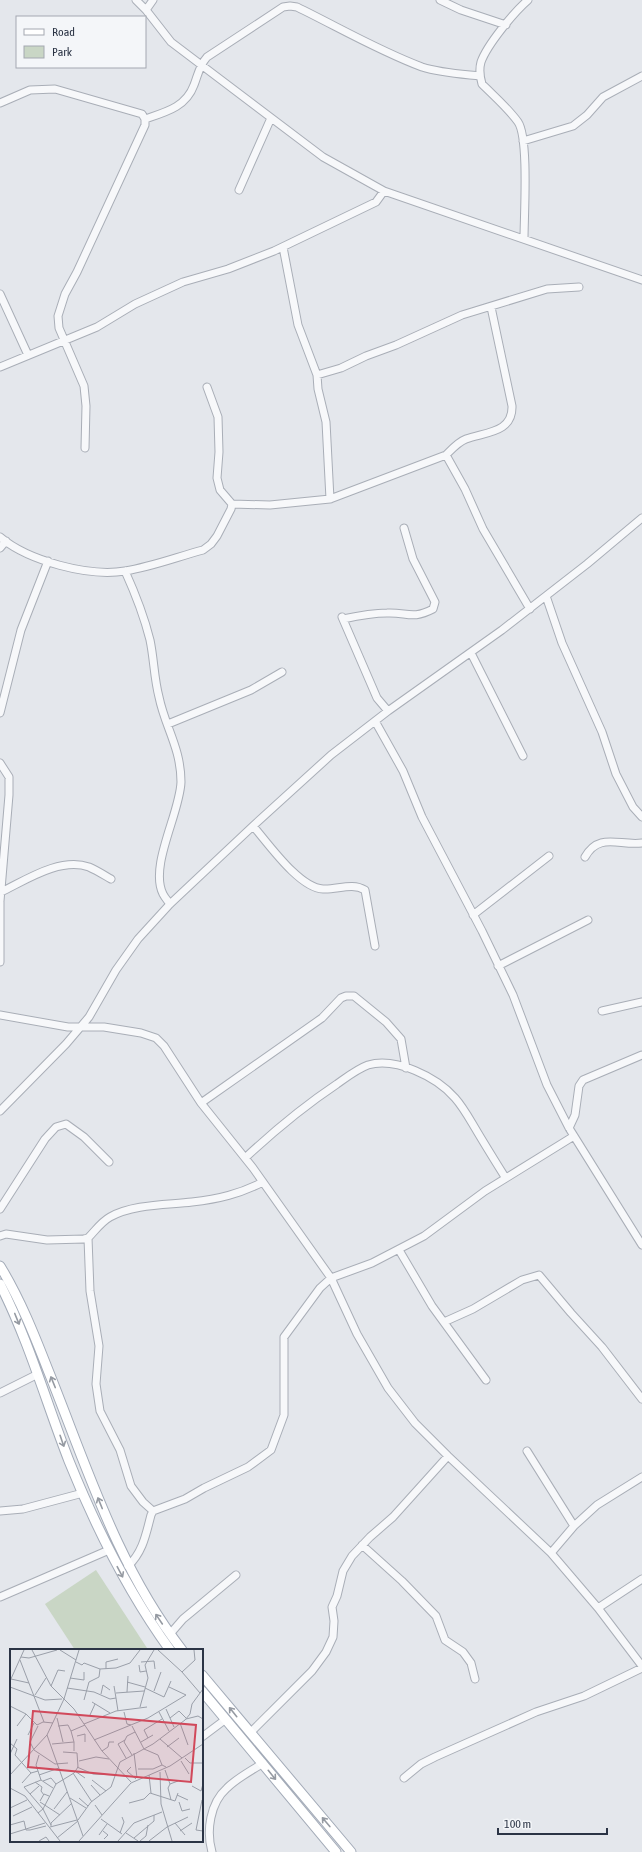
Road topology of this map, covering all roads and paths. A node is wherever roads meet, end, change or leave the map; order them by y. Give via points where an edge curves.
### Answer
1 (136, 0) edge
2 (153, 0) edge
3 (440, 0) edge
4 (528, 0) edge
5 (146, 10) junction
6 (506, 25) junction
7 (201, 64) junction
8 (480, 76) junction
9 (642, 76) edge
10 (0, 103) edge
11 (271, 118) junction
12 (145, 119) junction
13 (523, 141) junction
14 (239, 190) dead end
15 (384, 191) junction
16 (524, 239) junction
17 (283, 247) junction
18 (642, 279) edge
19 (579, 288) dead end
20 (0, 294) edge
21 (491, 307) junction
22 (64, 340) junction
23 (28, 355) junction
24 (0, 367) edge
25 (317, 375) junction
26 (208, 387) dead end
27 (85, 448) dead end
28 (446, 455) junction
29 (330, 499) junction
30 (232, 504) junction
31 (642, 518) edge
32 (404, 528) dead end
33 (3, 539) edge
34 (0, 548) edge
35 (48, 561) junction
36 (125, 571) junction
37 (546, 596) junction
38 (530, 609) junction
39 (471, 653) junction
40 (282, 672) dead end
41 (388, 712) junction
42 (0, 713) edge
43 (375, 721) junction
44 (168, 724) junction
45 (523, 756) dead end
46 (0, 763) edge
47 (642, 817) edge
48 (253, 826) junction
49 (642, 843) edge
50 (549, 856) dead end
51 (585, 857) dead end
52 (111, 879) dead end
53 (0, 892) edge
54 (0, 901) edge
55 (170, 904) junction
56 (473, 914) junction
57 (588, 920) dead end
58 (375, 946) dead end
59 (0, 962) edge
60 (498, 966) junction
61 (642, 1002) edge
62 (602, 1011) dead end
63 (0, 1015) edge
64 (82, 1026) junction
65 (642, 1055) edge
66 (406, 1068) junction
67 (202, 1103) junction
68 (0, 1111) edge
69 (569, 1128) junction
70 (574, 1136) junction
71 (245, 1158) junction
72 (109, 1162) dead end
73 (505, 1178) junction
74 (263, 1182) junction
75 (0, 1209) edge
76 (0, 1236) edge
77 (88, 1238) junction
78 (642, 1243) edge
79 (399, 1250) junction
80 (0, 1266) edge
81 (330, 1278) junction
82 (0, 1284) edge
83 (444, 1322) junction
84 (38, 1374) junction
85 (486, 1380) dead end
86 (0, 1393) edge
87 (642, 1399) edge
88 (527, 1451) dead end
89 (448, 1456) junction
90 (642, 1477) edge
91 (83, 1493) junction
92 (0, 1511) edge
93 (154, 1511) junction
94 (574, 1526) junction
95 (362, 1545) junction
96 (109, 1550) junction
97 (551, 1554) junction
98 (128, 1566) junction
99 (236, 1575) dead end
100 (642, 1579) edge
101 (0, 1597) edge
102 (598, 1608) junction
103 (170, 1634) junction
104 (169, 1649) edge
105 (181, 1649) edge
106 (642, 1667) edge
107 (203, 1676) edge
108 (475, 1679) dead end
109 (203, 1694) edge
110 (226, 1719) junction
111 (250, 1733) junction
112 (203, 1736) edge
113 (263, 1763) junction
114 (404, 1778) dead end
115 (212, 1852) edge
116 (336, 1852) edge
117 (351, 1852) edge

1 - 5 street
2 - 5 street
3 - 6 street via 460,10
4 - 6 street
5 - 7 street via 172,42
6 - 8 street via 486,52
7 - 8 street via 283,7 290,6 422,66 438,71
7 - 11 street
7 - 12 street via 186,100 172,109
8 - 13 street via 482,84 518,122
9 - 13 street via 603,97 573,126
10 - 12 street via 30,90 55,90 142,114
11 - 14 street
11 - 15 street via 323,158
12 - 22 street via 145,125 60,306 59,328
13 - 16 street
15 - 16 street
15 - 17 street via 376,202
16 - 18 street
17 - 22 street via 228,269 183,282 135,304 98,327
17 - 25 street via 298,325
19 - 21 street via 546,289
20 - 23 street
21 - 25 street via 462,316 341,368
21 - 28 street via 512,406 511,418 504,426 456,445
22 - 23 street
22 - 27 street via 84,386
23 - 24 street
25 - 29 street via 326,422
26 - 30 street via 218,417 217,478 220,490
28 - 29 street
28 - 38 street via 483,529
29 - 30 street via 270,505
30 - 36 street via 217,536 203,550
31 - 37 street
32 - 41 street via 413,559 435,602 433,609 416,616 389,612 342,618 377,698
33 - 34 street
33 - 35 street via 32,556
35 - 36 street via 98,572
35 - 42 street via 22,630
36 - 44 street via 137,596 150,639 158,696
37 - 38 street
37 - 47 street via 562,643 602,732 616,774 633,807
38 - 39 street
39 - 41 street
39 - 45 street
40 - 44 street via 251,690
41 - 43 street
43 - 48 street via 330,755
43 - 56 street via 403,771 422,818
44 - 55 street via 180,763 181,783 161,864 160,881 163,894
46 - 53 street via 9,776
48 - 55 street
48 - 58 street via 302,880 313,887 323,889 360,886 365,890
49 - 51 street via 598,843
50 - 56 street
52 - 53 street via 89,867 70,865 48,870
53 - 54 street
54 - 59 street
55 - 64 street via 138,939
56 - 60 street
57 - 60 street
60 - 69 street via 514,995 547,1085
61 - 62 street
63 - 64 street via 68,1027
64 - 67 street via 141,1033 156,1038
64 - 68 street
65 - 69 street via 583,1080 579,1086 575,1115
66 - 67 street via 401,1039 386,1022 354,996 346,996 322,1018
66 - 71 street via 380,1063 357,1070 313,1100
66 - 73 street via 434,1079 456,1098
67 - 71 street
69 - 70 street
70 - 73 street
70 - 78 street
71 - 74 street
72 - 75 street via 84,1137 66,1124 60,1125 45,1139
73 - 79 street via 424,1236
74 - 77 street via 233,1196 150,1206 118,1213 102,1223
74 - 81 street
76 - 77 street via 6,1234 47,1240
77 - 93 street via 90,1291 98,1346 96,1384 100,1411 120,1450 130,1486 142,1502
79 - 81 street
79 - 83 street
98 -> 80 main road via 101,1505 25,1313
81 - 89 street via 357,1334 388,1388 416,1423
81 - 93 street via 313,1296 284,1337 284,1415 271,1450 248,1467 185,1499
82 -> 84 main road via 15,1313
83 - 85 street
83 - 87 street via 473,1309 522,1280 539,1275 602,1347
84 - 86 street
84 -> 91 main road
88 - 94 street
89 - 95 street via 393,1518
89 - 97 street
90 - 94 street via 597,1505
91 - 92 street via 23,1509
91 - 96 main road
93 - 98 street via 144,1544
94 - 97 street
95 - 108 street via 436,1616 445,1640 462,1652 470,1662
95 - 111 street via 343,1571 332,1607 333,1637 326,1652 312,1671
96 - 101 street
96 -> 104 main road via 134,1597
97 - 102 street
103 -> 98 main road via 150,1606
99 - 103 street via 183,1619
100 - 102 street
102 - 106 street
103 - 105 main road
106 - 114 street via 584,1696 536,1712 434,1757
111 -> 107 main road
109 - 110 main road
110 - 112 street
110 - 113 main road
117 -> 111 main road
113 - 115 street via 234,1782 219,1797 210,1822
113 -> 116 main road

